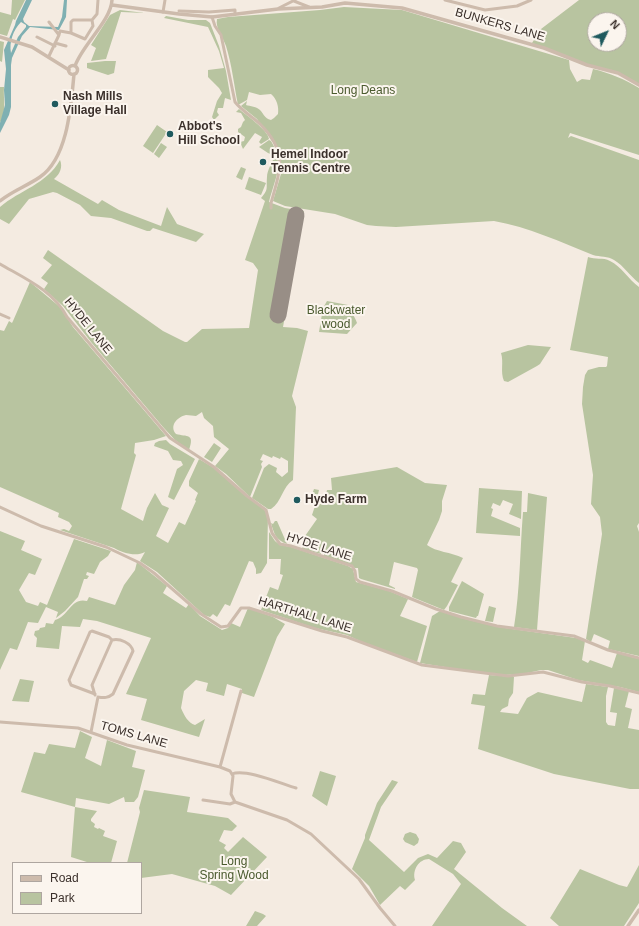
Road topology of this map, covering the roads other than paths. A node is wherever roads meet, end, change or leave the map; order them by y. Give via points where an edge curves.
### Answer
1 (98, 0) edge
2 (112, 0) edge
3 (165, 0) edge
4 (445, 0) edge
5 (530, 0) edge
6 (294, 1) edge
7 (112, 5) junction
8 (311, 8) junction
9 (278, 9) junction
10 (179, 11) dead end
11 (163, 12) junction
12 (235, 14) junction
13 (212, 17) junction
14 (92, 20) junction
15 (49, 22) dead end
16 (71, 32) junction
17 (59, 35) junction
18 (37, 37) dead end
19 (0, 38) edge
20 (55, 44) junction
21 (66, 46) dead end
22 (49, 56) junction
23 (75, 66) junction
24 (69, 70) junction
25 (74, 74) junction
26 (639, 85) edge
27 (0, 201) edge
28 (271, 208) dead end
29 (0, 264) edge
30 (0, 314) edge
31 (9, 318) dead end
32 (0, 507) edge
33 (112, 640) junction
34 (639, 658) edge
35 (92, 686) junction
36 (86, 691) junction
37 (240, 691) dead end
38 (639, 693) edge
39 (96, 696) junction
40 (0, 722) edge
41 (91, 732) junction
42 (220, 768) junction
43 (232, 774) junction
44 (296, 788) dead end
45 (203, 800) dead end
46 (235, 802) junction
47 (639, 910) edge
48 (395, 926) edge
49 (628, 926) edge

1 - 14 street via 97,14
2 - 7 street
3 - 11 street
4 - 5 street via 485,10 516,6
6 - 8 street
6 - 9 street
7 - 11 street, BUNKERS LANE
7 - 23 street
8 - 9 street, BUNKERS LANE
8 - 26 street, BUNKERS LANE via 345,3 402,8 544,48 587,65 618,73
9 - 12 street, BUNKERS LANE
10 - 12 street via 234,10
11 - 13 street, BUNKERS LANE
12 - 13 street, BUNKERS LANE
13 - 28 street via 221,35 236,102 261,125 279,154 280,170
14 - 16 street via 73,20
14 - 16 street via 93,26 85,39
15 - 17 street
16 - 17 street via 60,32
17 - 20 street
18 - 20 street
19 - 22 street via 32,46
20 - 21 street
20 - 22 street
22 - 24 street
23 - 24 street via 71,66
23 - 25 street via 78,70
24 - 25 street
25 - 27 street via 65,136 55,160 40,177
29 - 34 street, HYDE LANE via 31,281 56,300 67,317 170,438 214,467 266,510 272,533 280,544 352,566 360,582 461,617 497,626 574,636 608,650
30 - 31 street
32 - 38 street, HARTHALL LANE via 41,526 106,547 140,563 221,628 228,626 241,608 250,608 347,637 422,665 508,676 543,672
33 - 35 street
33 - 36 street via 90,632 69,678 71,685
33 - 39 street via 128,643 133,651 116,689 109,697
35 - 36 street
35 - 39 street
36 - 39 street
37 - 42 street
39 - 41 street
40 - 41 street, TOMS LANE via 67,726
41 - 42 street, TOMS LANE via 138,748
42 - 43 street, TOMS LANE
43 - 44 street via 247,773
43 - 46 street via 232,795
45 - 46 street via 230,804
46 - 48 street via 287,820 311,834 355,874
47 - 49 street

